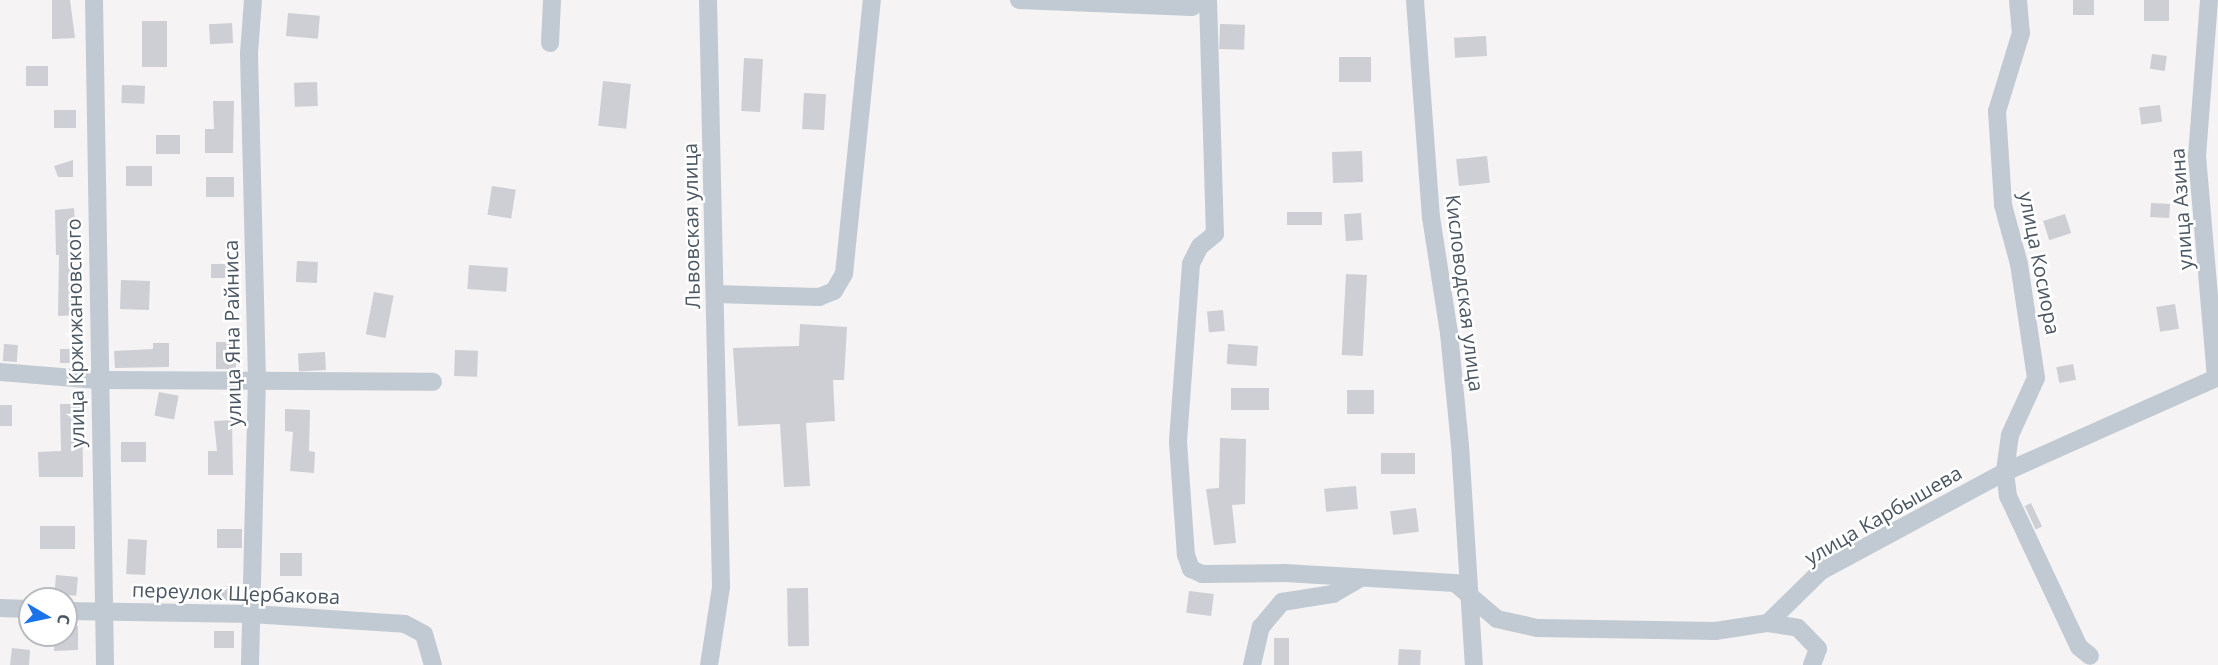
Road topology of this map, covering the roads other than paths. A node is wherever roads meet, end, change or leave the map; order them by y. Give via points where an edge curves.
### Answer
1 (94, 0) edge
2 (254, 0) edge
3 (552, 0) edge
4 (708, 0) edge
5 (872, 0) edge
6 (1019, 0) edge
7 (1202, 0) edge
8 (1208, 0) edge
9 (1415, 0) edge
10 (2018, 0) edge
11 (2209, 0) edge
12 (550, 43) dead end
13 (715, 294) junction
14 (0, 372) edge
15 (2217, 378) edge
16 (98, 380) junction
17 (256, 381) junction
18 (433, 382) dead end
19 (2005, 472) junction
20 (1361, 578) junction
21 (1468, 592) junction
22 (0, 608) edge
23 (18, 609) edge
24 (78, 612) edge
25 (105, 613) junction
26 (252, 614) junction
27 (1768, 623) junction
28 (2090, 656) dead end
29 (105, 665) edge
30 (250, 665) edge
31 (433, 665) edge
32 (709, 665) edge
33 (1252, 665) edge
34 (1474, 665) edge
35 (1812, 665) edge

1 - 16 street, улица Кржижановского
2 - 17 street, улица Яна Райниса via 249,53
3 - 12 street
4 - 13 street, Львовская улица
5 - 13 street via 844,274 834,291 819,297
6 - 7 street via 1192,7
8 - 20 street via 1215,234 1200,246 1191,264 1178,442 1186,555 1191,569 1203,574
9 - 21 street, Кисловодская улица via 1431,217 1458,423
10 - 19 street, улица Косиора via 2021,33 1997,111 2003,204 2019,264 2036,378 2010,435
11 - 15 street, улица Азина via 2197,156
13 - 32 street, Львовская улица via 721,587
14 - 16 street
15 - 19 street, улица Карбышева
16 - 17 street
16 - 25 street, улица Кржижановского
17 - 18 street
17 - 26 street, улица Яна Райниса
19 - 27 street, улица Карбышева via 1821,571
19 - 28 street, улица Косиора via 2008,496 2079,647
20 - 21 street via 1455,583
20 - 33 street via 1333,594 1282,602 1261,627
21 - 27 street via 1497,619 1537,628 1715,631
21 - 34 street, Кисловодская улица
22 - 23 street
24 - 25 street, переулок Щербакова
25 - 26 street, переулок Щербакова
25 - 29 street, улица Кржижановского
26 - 30 street, улица Яна Райниса
26 - 31 street, переулок Щербакова via 405,624 424,634
27 - 35 street via 1798,628 1818,650

